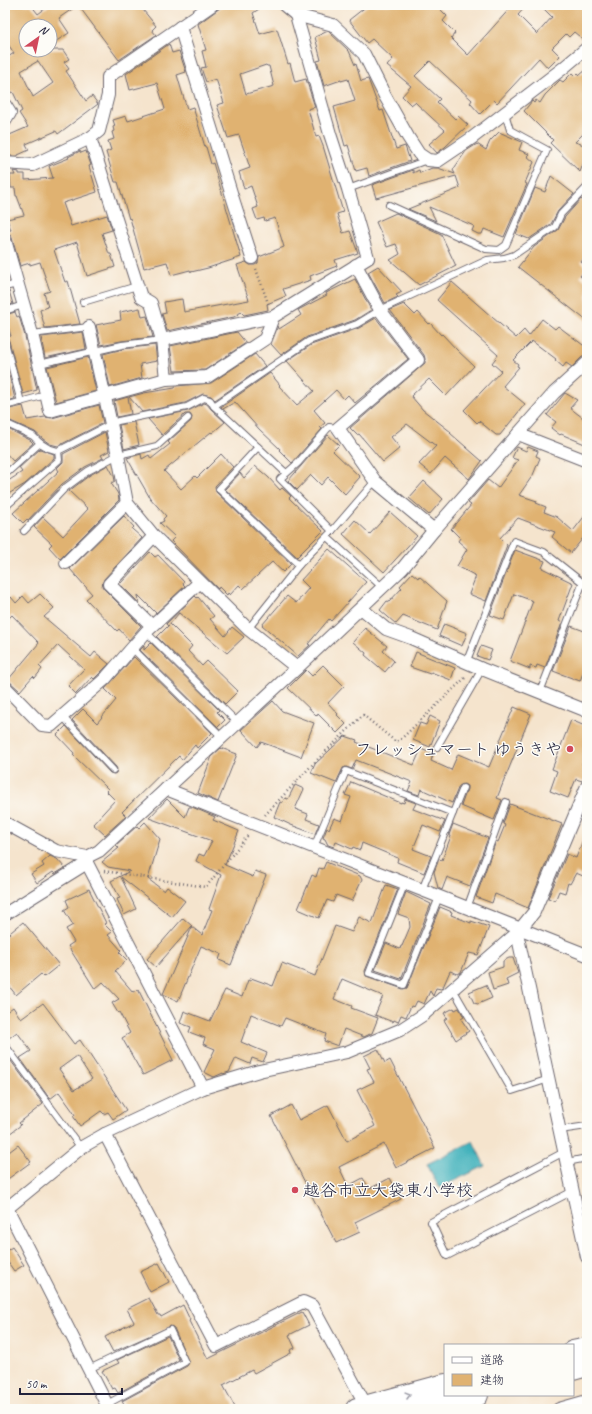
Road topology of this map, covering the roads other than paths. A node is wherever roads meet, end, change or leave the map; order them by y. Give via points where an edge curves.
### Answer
1 (212, 5) edge
2 (284, 5) edge
3 (296, 15) junction
4 (180, 27) junction
5 (587, 48) edge
6 (5, 105) edge
7 (505, 113) junction
8 (5, 121) edge
9 (90, 138) junction
10 (428, 160) junction
11 (5, 163) edge
12 (587, 187) edge
13 (348, 189) junction
14 (390, 205) dead end
15 (5, 240) edge
16 (252, 258) road end
17 (356, 265) junction
18 (17, 284) junction
19 (138, 286) junction
20 (5, 287) edge
21 (84, 302) dead end
22 (23, 305) junction
23 (380, 310) junction
24 (5, 311) edge
25 (273, 317) junction
26 (89, 327) joint
27 (32, 334) junction
28 (162, 340) junction
29 (5, 342) edge
30 (95, 351) junction
31 (587, 363) edge
32 (39, 364) junction
33 (166, 379) junction
34 (46, 396) junction
35 (105, 396) junction
36 (21, 402) junction
37 (5, 406) edge
38 (214, 406) junction
39 (188, 418) dead end
40 (5, 423) edge
41 (112, 424) junction
42 (338, 428) junction
43 (518, 434) junction
44 (40, 443) junction
45 (258, 447) junction
46 (58, 451) junction
47 (118, 455) junction
48 (587, 461) edge
49 (5, 468) edge
50 (286, 473) junction
51 (375, 481) junction
52 (127, 503) junction
53 (5, 507) edge
54 (434, 530) junction
55 (24, 531) dead end
56 (332, 531) junction
57 (154, 536) junction
58 (327, 537) junction
59 (66, 563) dead end
60 (299, 565) junction
61 (200, 582) junction
62 (585, 584) edge
63 (382, 587) junction
64 (361, 608) junction
65 (149, 629) junction
66 (248, 629) junction
67 (132, 648) junction
68 (475, 666) junction
69 (297, 668) junction
70 (5, 687) edge
71 (540, 692) junction
72 (587, 711) edge
73 (62, 716) junction
74 (238, 723) junction
75 (222, 737) junction
76 (437, 747) dead end
77 (113, 770) dead end
78 (463, 788) dead end
79 (587, 788) edge
80 (166, 789) junction
81 (506, 802) dead end
82 (453, 813) junction
83 (5, 823) edge
84 (314, 847) junction
85 (88, 863) junction
86 (405, 883) junction
87 (422, 890) junction
88 (439, 897) junction
89 (467, 908) junction
90 (5, 914) edge
91 (519, 931) junction
92 (587, 955) edge
93 (453, 989) junction
94 (5, 1045) edge
95 (549, 1079) junction
96 (203, 1088) junction
97 (587, 1126) edge
98 (560, 1130) junction
99 (105, 1134) junction
100 (81, 1148) junction
101 (566, 1157) junction
102 (587, 1158) edge
103 (573, 1191) junction
104 (6, 1209) edge
105 (587, 1257) edge
106 (587, 1349) edge
107 (574, 1352) edge
108 (587, 1365) edge
109 (89, 1369) junction
110 (574, 1370) edge
111 (444, 1385) edge
112 (473, 1396) edge
113 (587, 1401) edge
114 (108, 1406) edge
115 (364, 1408) edge
116 (420, 1409) edge
117 (559, 1409) edge

1 - 4 street
2 - 3 street
3 - 10 street via 333,25 364,54 408,137 419,154
3 - 13 street
4 - 9 street via 108,77 108,95 99,131
4 - 16 street
5 - 7 street
6 - 8 street via 10,113
7 - 10 street via 438,161
7 - 14 lane via 510,130 547,150 506,245 499,250 486,249
9 - 11 street via 33,165
9 - 19 street
10 - 13 lane
12 - 23 lane via 561,214 555,226 514,255 488,260
13 - 17 street via 368,258
15 - 18 street
17 - 23 street
17 - 25 street
18 - 20 lane
18 - 22 street
19 - 21 lane
19 - 28 street via 141,297 151,302
22 - 24 lane
22 - 27 street
23 - 38 lane via 357,324 309,341
23 - 42 street via 418,360
25 - 28 street
25 - 33 street via 265,339 207,377
26 - 27 lane
26 - 30 street
27 - 32 street
28 - 30 lane
28 - 33 street
29 - 36 lane
30 - 32 lane
30 - 35 street
31 - 43 street via 554,393
32 - 34 street
33 - 35 street
34 - 35 street via 50,411
34 - 36 lane
35 - 41 street
36 - 37 lane
38 - 41 lane via 210,400 204,398 187,406
38 - 45 lane
39 - 47 lane via 157,446
40 - 44 lane via 33,436
41 - 46 lane
41 - 47 street
42 - 50 lane via 329,427
42 - 51 street
43 - 48 street
43 - 54 street
44 - 46 lane
44 - 49 lane via 8,472
45 - 50 lane
45 - 60 lane via 219,489
46 - 53 lane via 59,460
47 - 52 street
47 - 55 lane via 88,471 65,488
50 - 56 lane via 280,479
51 - 54 street
51 - 56 lane
52 - 57 street
52 - 59 street
54 - 63 street via 402,569
56 - 58 lane
57 - 61 street
57 - 65 street via 109,584
58 - 60 lane
58 - 63 lane
60 - 66 lane
61 - 65 street
61 - 66 street
62 - 68 lane via 544,552 514,541
62 - 71 lane
63 - 64 street
64 - 68 street via 386,629
64 - 69 street
65 - 67 street
65 - 74 lane
66 - 69 street
67 - 73 street via 104,678
67 - 75 lane
68 - 71 street
68 - 76 lane
69 - 74 street
70 - 73 street via 42,725 51,726
71 - 72 street
73 - 77 lane
74 - 75 street
75 - 80 street
78 - 82 lane
79 - 91 street via 534,912
80 - 84 street
80 - 85 street
81 - 89 lane
82 - 84 lane via 346,771
82 - 87 lane
83 - 85 street via 56,851
84 - 86 street
85 - 90 street
85 - 96 street
86 - 87 street
86 - 88 lane via 369,973 404,985
87 - 88 street
88 - 89 street
89 - 91 street
91 - 92 street
91 - 93 street
91 - 95 street
93 - 95 lane via 512,1091
93 - 96 street via 423,1015 400,1030 374,1042 347,1052 259,1071
94 - 100 lane
95 - 98 street
96 - 99 street
97 - 98 lane
98 - 101 street
99 - 100 street
99 - 115 street via 216,1346 303,1302 312,1306
100 - 104 street
101 - 102 lane
101 - 103 street
101 - 103 lane via 431,1222 447,1256
103 - 105 street
104 - 109 street
106 - 107 highway
108 - 110 highway
109 - 114 street
109 - 114 lane via 170,1330 185,1362
115 -> 111 highway
112 - 116 highway
113 - 117 street

